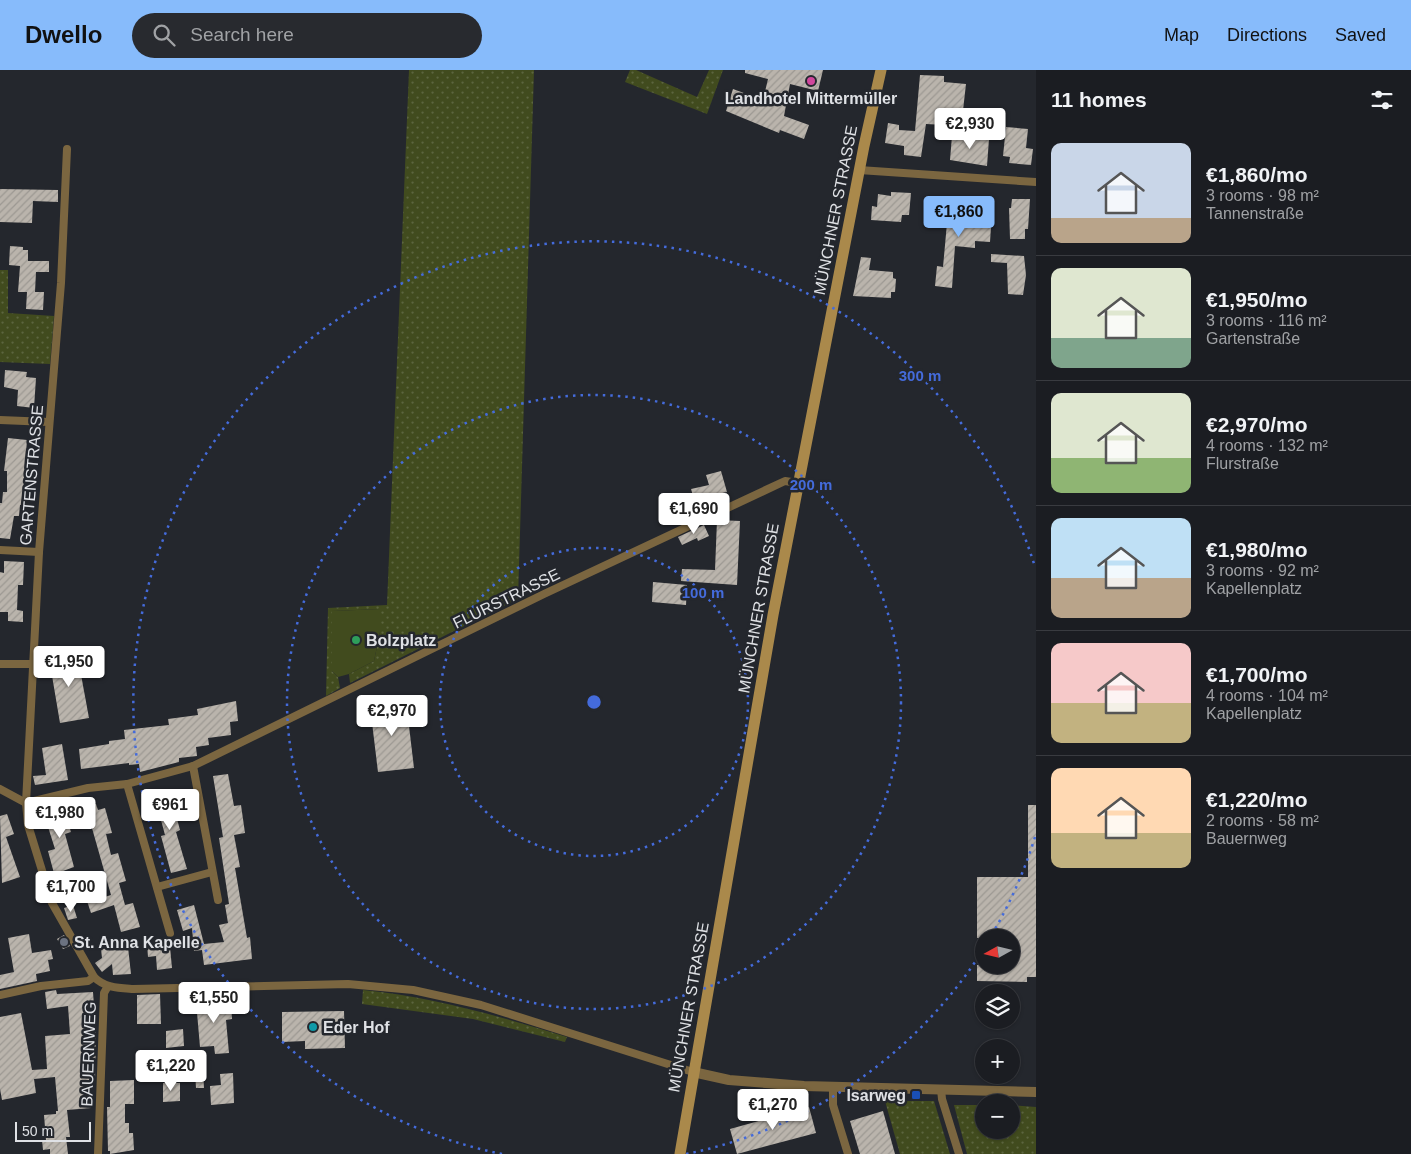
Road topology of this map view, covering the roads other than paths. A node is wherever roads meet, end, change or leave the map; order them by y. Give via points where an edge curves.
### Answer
1 (881, 70) edge
2 (67, 149) dead end
3 (859, 170) junction
4 (1036, 182) edge
5 (0, 420) edge
6 (49, 422) junction
7 (798, 484) junction
8 (0, 550) edge
9 (39, 552) junction
10 (0, 664) edge
11 (34, 664) junction
12 (193, 766) junction
13 (127, 784) junction
14 (0, 789) edge
15 (26, 803) junction
16 (212, 872) junction
17 (157, 887) junction
18 (218, 900) dead end
19 (170, 933) dead end
20 (94, 977) junction
21 (108, 986) junction
22 (0, 996) edge
23 (693, 1072) junction
24 (833, 1086) junction
25 (941, 1089) junction
26 (1036, 1092) edge
27 (98, 1154) edge
28 (680, 1154) edge
29 (848, 1154) edge
30 (959, 1154) edge

1 - 3 main road, MÜNCHNER STRASSE
2 - 6 street, GARTENSTRASSE via 61,283
3 - 4 street
3 - 7 main road, MÜNCHNER STRASSE
5 - 6 street
6 - 9 street, GARTENSTRASSE
7 - 12 street, FLURSTRASSE via 785,481 767,489
7 - 23 main road, MÜNCHNER STRASSE
8 - 9 street
9 - 11 street, GARTENSTRASSE
10 - 11 street
11 - 15 street, GARTENSTRASSE
12 - 13 street, FLURSTRASSE
12 - 16 street
13 - 15 street, FLURSTRASSE via 88,788
13 - 17 street
14 - 15 street
15 - 20 street, GARTENSTRASSE via 28,825 52,903
16 - 17 street
16 - 18 street
17 - 19 street
20 - 21 street
20 - 22 street via 88,981 41,986
21 - 23 street via 133,989 348,984 413,990 481,1005
21 - 27 street, BAUERNWEG via 104,993
23 - 24 street via 730,1080
23 - 28 main road, MÜNCHNER STRASSE
24 - 25 street
24 - 29 street via 834,1105
25 - 26 street
25 - 30 street

